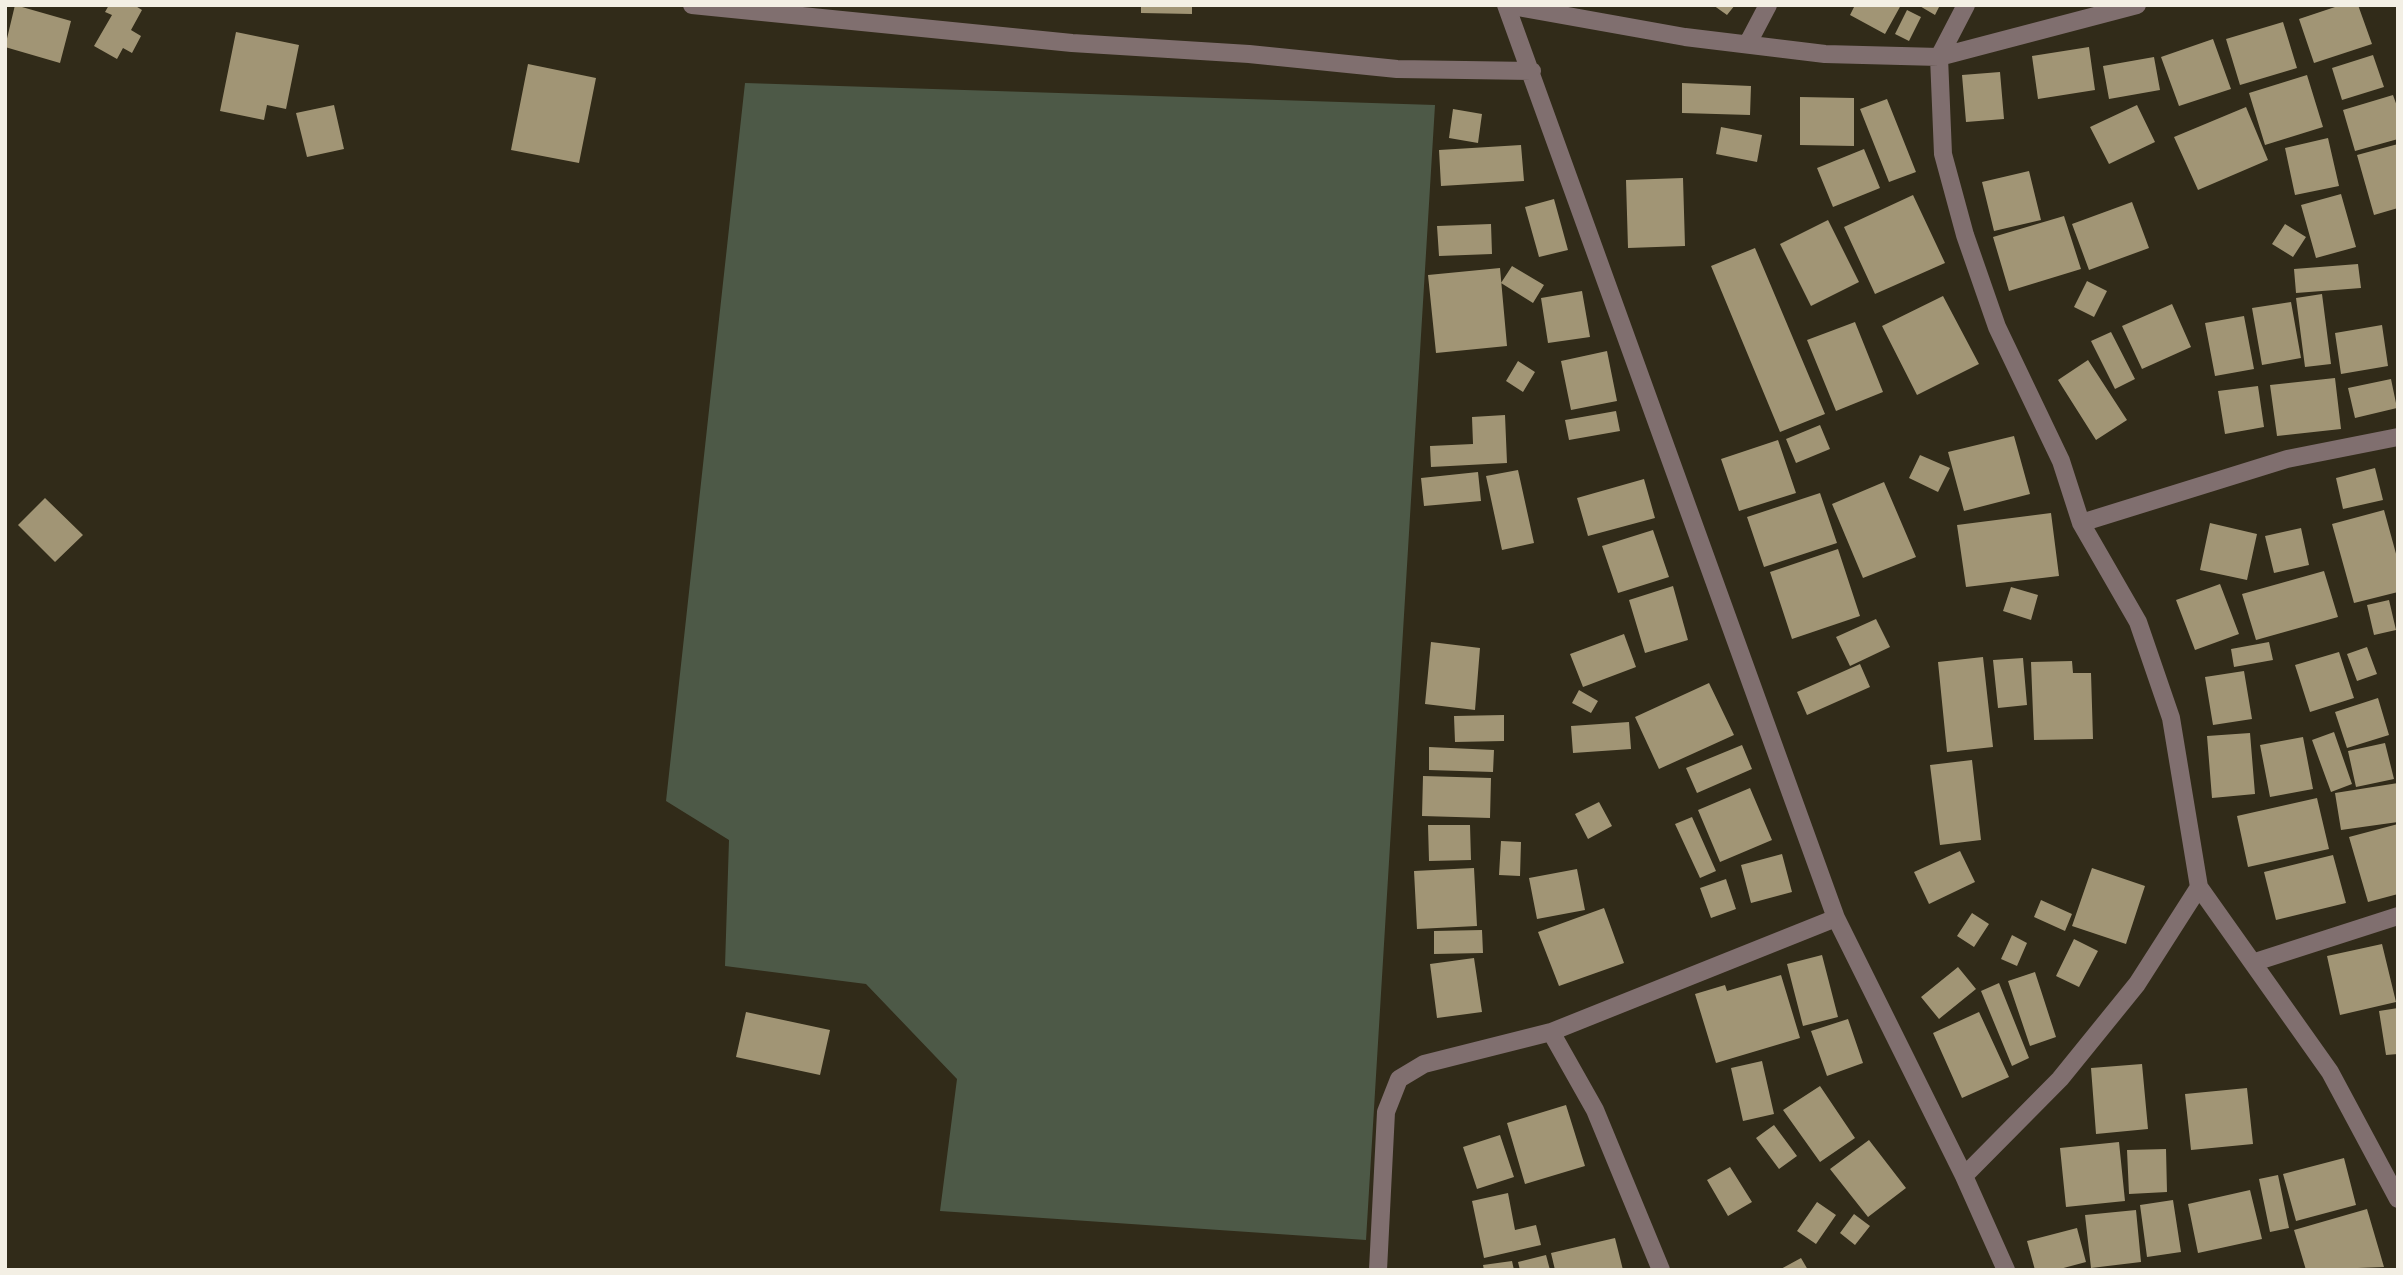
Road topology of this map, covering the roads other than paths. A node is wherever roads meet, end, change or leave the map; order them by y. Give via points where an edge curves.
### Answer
1 (692, 5) edge
2 (1506, 5) edge
3 (1768, 5) edge
4 (1966, 5) edge
5 (2137, 5) edge
6 (1748, 43) junction
7 (1939, 57) junction
8 (1532, 71) junction
9 (2398, 437) edge
10 (2081, 523) junction
11 (2199, 887) junction
12 (2398, 916) edge
13 (1836, 918) junction
14 (2255, 962) junction
15 (1551, 1031) junction
16 (1964, 1176) junction
17 (2398, 1199) edge
18 (1378, 1270) edge
19 (1661, 1270) edge
20 (2006, 1270) edge

1 - 8 street via 1397,69
2 - 6 street via 1685,37
2 - 8 street
3 - 6 street
4 - 7 street
5 - 7 street
6 - 7 street via 1825,54
7 - 10 street via 1943,154 1965,235 1997,327 2061,461
8 - 13 street
9 - 10 street via 2287,459
10 - 11 street via 2138,622 2171,718
11 - 14 street
11 - 16 street via 2137,984 2060,1079
12 - 14 street
13 - 15 street
13 - 16 street
14 - 17 street via 2330,1072
15 - 18 street via 1424,1064 1399,1079 1386,1112
15 - 19 street via 1595,1110
16 - 20 street

